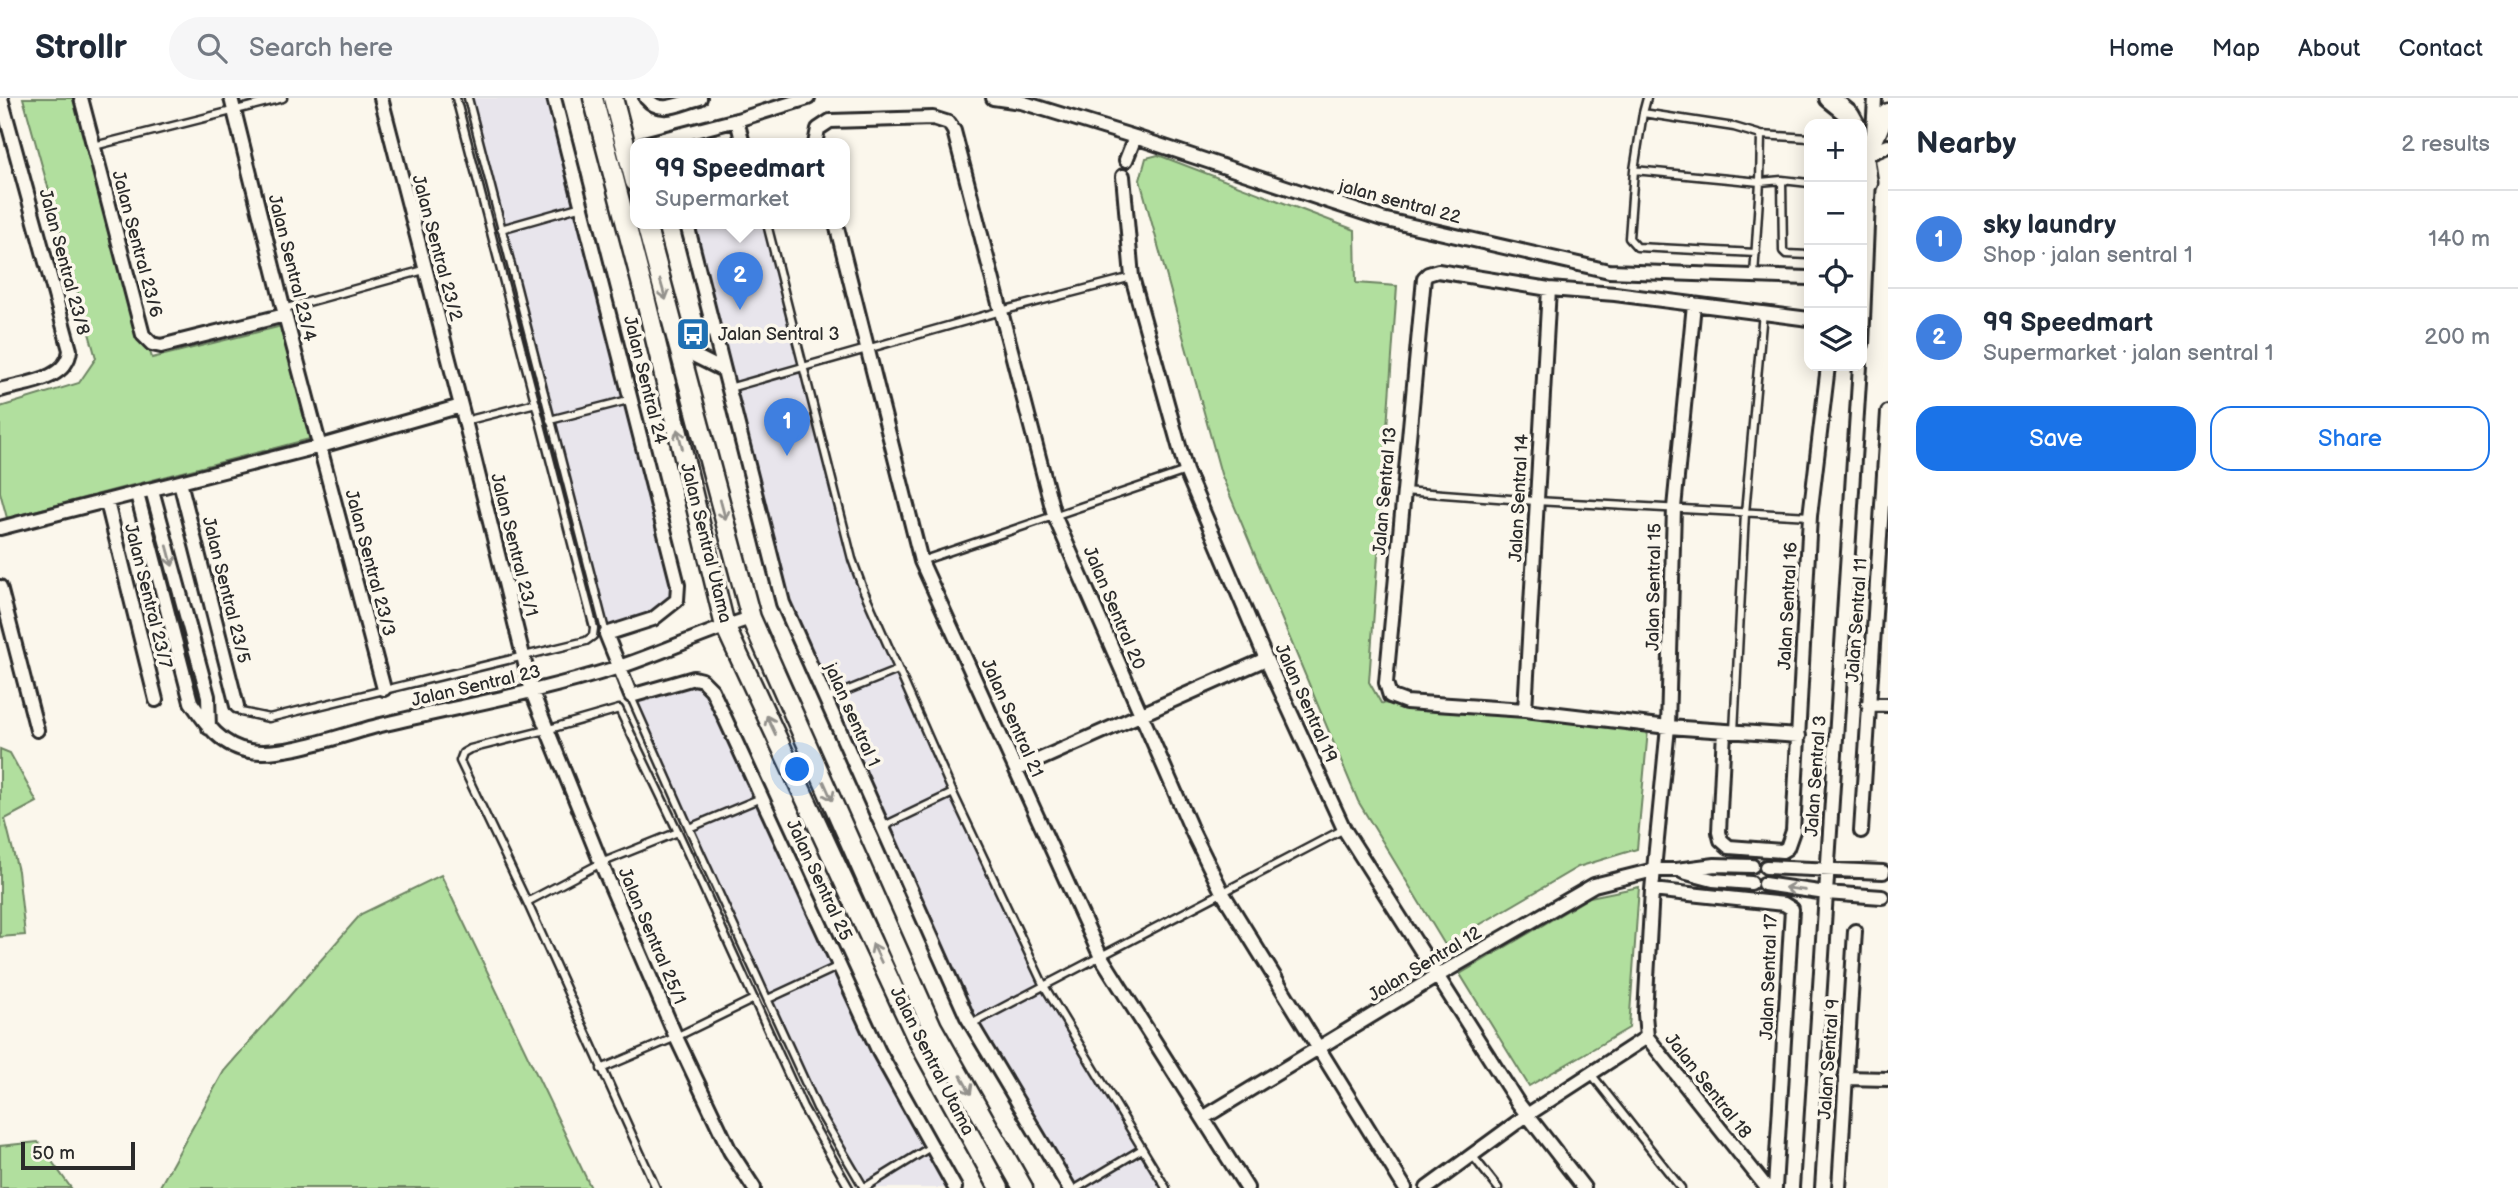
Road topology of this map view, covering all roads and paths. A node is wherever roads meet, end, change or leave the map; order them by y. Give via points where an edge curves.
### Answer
1 (1, 98) edge
2 (81, 98) edge
3 (283, 98) edge
4 (381, 98) edge
5 (456, 98) edge
6 (468, 98) edge
7 (554, 98) edge
8 (593, 98) edge
9 (613, 98) edge
10 (646, 98) edge
11 (700, 98) edge
12 (758, 98) edge
13 (808, 98) edge
14 (993, 98) edge
15 (1647, 98) edge
16 (1829, 98) edge
17 (1875, 98) edge
18 (233, 104) edge
19 (763, 112) junction
20 (1643, 113) junction
21 (1888, 113) edge
22 (1852, 119) edge
23 (737, 120) junction
24 (1761, 135) junction
25 (1135, 137) junction
26 (631, 138) edge
27 (666, 138) edge
28 (742, 138) edge
29 (816, 138) edge
30 (1804, 138) edge
31 (93, 146) junction
32 (1873, 146) edge
33 (630, 147) edge
34 (608, 153) junction
35 (1126, 160) dead end
36 (1634, 170) junction
37 (1123, 177) dead end
38 (1782, 180) junction
39 (1760, 182) junction
40 (1804, 182) edge
41 (1868, 183) joint
42 (582, 206) junction
43 (501, 229) junction
44 (647, 229) edge
45 (688, 229) edge
46 (768, 229) edge
47 (837, 229) edge
48 (1865, 245) edge
49 (1756, 253) junction
50 (1804, 256) edge
51 (424, 270) junction
52 (1754, 276) junction
53 (1132, 277) junction
54 (1804, 278) edge
55 (1549, 289) junction
56 (1694, 304) junction
57 (1000, 311) junction
58 (284, 312) junction
59 (1763, 313) junction
60 (1804, 318) edge
61 (868, 348) junction
62 (681, 349) junction
63 (803, 368) junction
64 (723, 370) junction
65 (1827, 371) edge
66 (1860, 371) edge
67 (729, 388) junction
68 (0, 390) edge
69 (632, 399) junction
70 (536, 403) junction
71 (461, 406) junction
72 (1888, 412) edge
73 (550, 419) junction
74 (465, 421) junction
75 (321, 446) junction
76 (1186, 471) junction
77 (180, 482) junction
78 (152, 490) junction
79 (1402, 491) junction
80 (137, 494) junction
81 (1536, 501) junction
82 (107, 502) junction
83 (1674, 508) junction
84 (1745, 513) junction
85 (1054, 515) junction
86 (1810, 516) junction
87 (1884, 527) edge
88 (0, 528) edge
89 (921, 561) junction
90 (0, 587) edge
91 (751, 618) junction
92 (725, 626) junction
93 (606, 634) junction
94 (524, 656) junction
95 (1266, 659) junction
96 (618, 667) junction
97 (898, 670) junction
98 (384, 689) junction
99 (532, 692) junction
100 (631, 696) junction
101 (826, 699) junction
102 (156, 700) dead end
103 (1868, 704) junction
104 (1888, 705) edge
105 (237, 706) joint
106 (1525, 710) junction
107 (1141, 714) junction
108 (1668, 727) junction
109 (209, 728) junction
110 (37, 730) dead end
111 (547, 730) junction
112 (1729, 732) junction
113 (1799, 736) junction
114 (1016, 770) junction
115 (953, 793) junction
116 (762, 797) junction
117 (882, 827) junction
118 (689, 828) junction
119 (1344, 829) junction
120 (1861, 831) dead end
121 (678, 832) junction
122 (601, 863) junction
123 (1752, 866) dead end
124 (1766, 867) dead end
125 (1827, 869) junction
126 (1654, 870) junction
127 (1676, 870) junction
128 (1883, 872) dead end
129 (1652, 890) junction
130 (1222, 892) junction
131 (1826, 893) junction
132 (1882, 897) dead end
133 (527, 902) junction
134 (1855, 931) dead end
135 (1100, 955) junction
136 (840, 966) junction
137 (1437, 976) junction
138 (1043, 984) junction
139 (754, 999) junction
140 (768, 999) junction
141 (971, 1024) junction
142 (676, 1037) junction
143 (1647, 1037) junction
144 (1320, 1048) junction
145 (601, 1069) junction
146 (1592, 1075) junction
147 (1845, 1078) junction
148 (1888, 1079) edge
149 (1527, 1115) junction
150 (1203, 1118) junction
151 (932, 1146) junction
152 (1142, 1149) junction
153 (1472, 1155) junction
154 (656, 1188) edge
155 (754, 1188) edge
156 (849, 1188) edge
157 (864, 1188) edge
158 (955, 1188) edge
159 (999, 1188) edge
160 (1023, 1188) edge
161 (1069, 1188) edge
162 (1077, 1188) edge
163 (1166, 1188) edge
164 (1247, 1188) edge
165 (1405, 1188) edge
166 (1427, 1188) edge
167 (1498, 1188) edge
168 (1584, 1188) edge
169 (1681, 1188) edge
170 (1767, 1188) edge
171 (1775, 1188) edge
172 (1807, 1188) edge
173 (1839, 1188) edge

1 - 68 street, Jalan Sentral 23/8 via 70,350 62,370
2 - 31 street, Jalan Sentral 23/6
3 - 18 lane
4 - 51 street, Jalan Sentral 23/2
5 - 70 lane
6 - 43 lane
7 - 42 street, Jalan Sentral 24
8 - 34 street, Jalan Sentral Utama
9 - 26 street
10 - 11 street via 659,108
12 - 19 street
13 - 19 street
14 - 25 street, jalan sentral 22
15 - 20 lane
16 - 22 street
17 - 32 street
18 - 31 lane
18 - 58 street, Jalan Sentral 23/4
19 - 23 street
20 - 24 lane
20 - 36 lane
21 - 32 street
23 - 27 street
23 - 28 street
24 - 30 lane
24 - 39 lane
25 - 35 street
25 - 52 street, jalan sentral 22 via 1382,219 1595,268
29 - 57 street, Jalan Sentral 20 via 817,129 830,121 933,118 949,123
31 - 58 street, Jalan Sentral 23/6 via 142,335 152,344 161,346
32 - 41 street
33 - 34 street
92 -> 34 street, Jalan Sentral Utama
36 - 39 lane
36 - 49 lane via 1629,238 1637,247
37 - 53 street, Jalan Sentral 19
38 - 39 lane
38 - 40 lane
38 - 50 lane via 1783,251
39 - 49 lane
41 - 48 street
42 - 43 lane
42 - 69 street, Jalan Sentral 24
43 - 73 lane
44 -> 62 street, Jalan Sentral Utama
45 - 64 street, jalan sentral 1
46 - 63 lane
47 - 61 street, Jalan Sentral 21
49 - 52 lane
51 - 58 lane
51 - 71 street, Jalan Sentral 23/2
52 - 54 street, jalan sentral 22
53 - 57 lane
53 - 76 street, Jalan Sentral 19
55 - 56 street
55 - 79 street, Jalan Sentral 13 via 1438,271 1424,278
55 - 81 street, Jalan Sentral 14
56 - 59 street
56 - 83 street, Jalan Sentral 15
57 - 61 lane
57 - 85 street, Jalan Sentral 20
58 - 75 street, Jalan Sentral 23/4
59 - 60 street
59 - 84 lane
61 - 63 lane
61 - 89 street, Jalan Sentral 21
62 - 64 street
62 -> 91 street, Jalan Sentral Utama
63 - 67 lane
63 - 97 lane via 857,574
64 - 67 street, jalan sentral 1
65 - 86 street, Jalan Sentral 16
66 - 125 street, Jalan Sentral 3
67 - 101 street, jalan sentral 1 via 783,603
69 - 73 lane
69 - 93 street, Jalan Sentral 24 via 678,585 677,600 653,619
70 - 74 lane
70 - 94 lane via 595,632 586,641
71 - 74 street, Jalan Sentral 23/1
71 - 75 street
72 - 87 street, Jalan Sentral 11
73 - 93 lane
74 - 94 street, Jalan Sentral 23/1
75 - 77 street
75 - 98 street, Jalan Sentral 23/3
76 - 85 lane
76 - 95 street, Jalan Sentral 19
77 - 78 street
77 - 105 street, Jalan Sentral 23/5
78 - 80 street
78 -> 109 street via 208,696
79 - 81 lane
79 - 106 street, Jalan Sentral 13 via 1386,684 1390,696 1406,702
80 - 82 street
80 - 109 street, Jalan Sentral 23 via 191,702
81 - 83 lane
81 - 106 street, Jalan Sentral 14
82 - 88 street
82 - 102 street, Jalan Sentral 23/7
83 - 84 lane
83 - 108 street, Jalan Sentral 15
84 - 86 lane
84 - 112 lane
85 - 89 lane
85 - 107 street, Jalan Sentral 20
86 - 113 street, Jalan Sentral 16
87 - 103 street, Jalan Sentral 11
89 - 114 street, Jalan Sentral 21
90 - 110 street
91 - 92 street, Jalan Sentral 23
91 -> 160 street, Jalan Sentral Utama via 932,1027
92 - 96 street, Jalan Sentral 23
159 -> 92 street, Jalan Sentral Utama via 917,1039
93 - 96 street
94 - 98 lane
94 - 99 street, Jalan Sentral 23/1
95 - 107 street
95 - 119 street, Jalan Sentral 19
96 - 99 street, Jalan Sentral 23
96 - 100 street
97 - 101 lane
97 - 115 lane
98 - 105 lane via 269,718 241,712
99 - 109 street, Jalan Sentral 23 via 272,753 233,746
99 - 111 street, Jalan Sentral 25/1
100 - 116 street, Jalan Sentral 25 via 687,678 708,684
100 - 118 lane
101 - 117 street, jalan sentral 1
103 - 104 street
103 - 120 street, Jalan Sentral 11
106 - 108 street
107 - 114 street
107 - 130 street, Jalan Sentral 20
108 - 112 street
108 - 126 street, Jalan Sentral 15
111 - 121 lane via 619,709
111 - 122 street, Jalan Sentral 25/1
111 - 133 lane via 470,748 460,757
112 - 113 street
112 - 113 street, Jalan Sentral 16 via 1721,840 1729,847 1782,851 1793,831
114 - 135 street, Jalan Sentral 21
115 - 117 lane
115 - 138 lane
116 - 118 lane
116 - 136 street, Jalan Sentral 25
117 - 141 street, jalan sentral 1
118 - 140 lane
119 - 130 lane
119 - 137 street, Jalan Sentral 19
121 - 122 lane
121 - 139 lane
122 - 133 lane
122 - 142 street, Jalan Sentral 25/1
123 - 127 street, Jalan Sentral 12
124 - 125 street
125 - 128 street
125 - 131 street, Jalan Sentral 3
126 - 127 street, Jalan Sentral 12
126 - 129 street, Jalan Sentral 18
126 - 137 street, Jalan Sentral 12 via 1594,885
131 -> 127 street, Jalan Sentral 12 via 1713,880
129 - 143 street, Jalan Sentral 18
129 - 171 street, Jalan Sentral 17 via 1784,904 1792,909
130 - 135 lane
130 - 144 street, Jalan Sentral 20
131 - 132 street, Jalan Sentral 12
131 - 172 street, Jalan Sentral 3
133 - 145 lane
134 - 147 street, Jalan Sentral 9
135 - 138 lane
135 - 150 street, Jalan Sentral 21
136 - 140 lane
136 - 151 street, Jalan Sentral 25 via 879,1052
137 - 144 street, Jalan Sentral 12
137 - 149 street, Jalan Sentral 19
138 - 141 lane
138 - 152 lane
139 - 142 lane
139 - 156 lane via 803,1107
140 - 157 lane via 817,1108
141 - 161 street, jalan sentral 1
142 - 145 lane
142 - 155 street, Jalan Sentral 25/1 via 726,1142
143 - 146 street
143 - 170 street, Jalan Sentral 18
144 - 150 street, Jalan Sentral 12
144 - 165 street, Jalan Sentral 20
145 - 154 lane
146 - 149 street
146 - 169 lane
147 - 148 street
147 - 173 street, Jalan Sentral 9
149 - 153 street
149 - 168 street, Jalan Sentral 19
150 - 164 street, Jalan Sentral 21
151 - 157 lane
151 - 158 street, Jalan Sentral 25
152 - 162 lane
152 - 163 lane
153 - 166 street
153 - 167 lane

